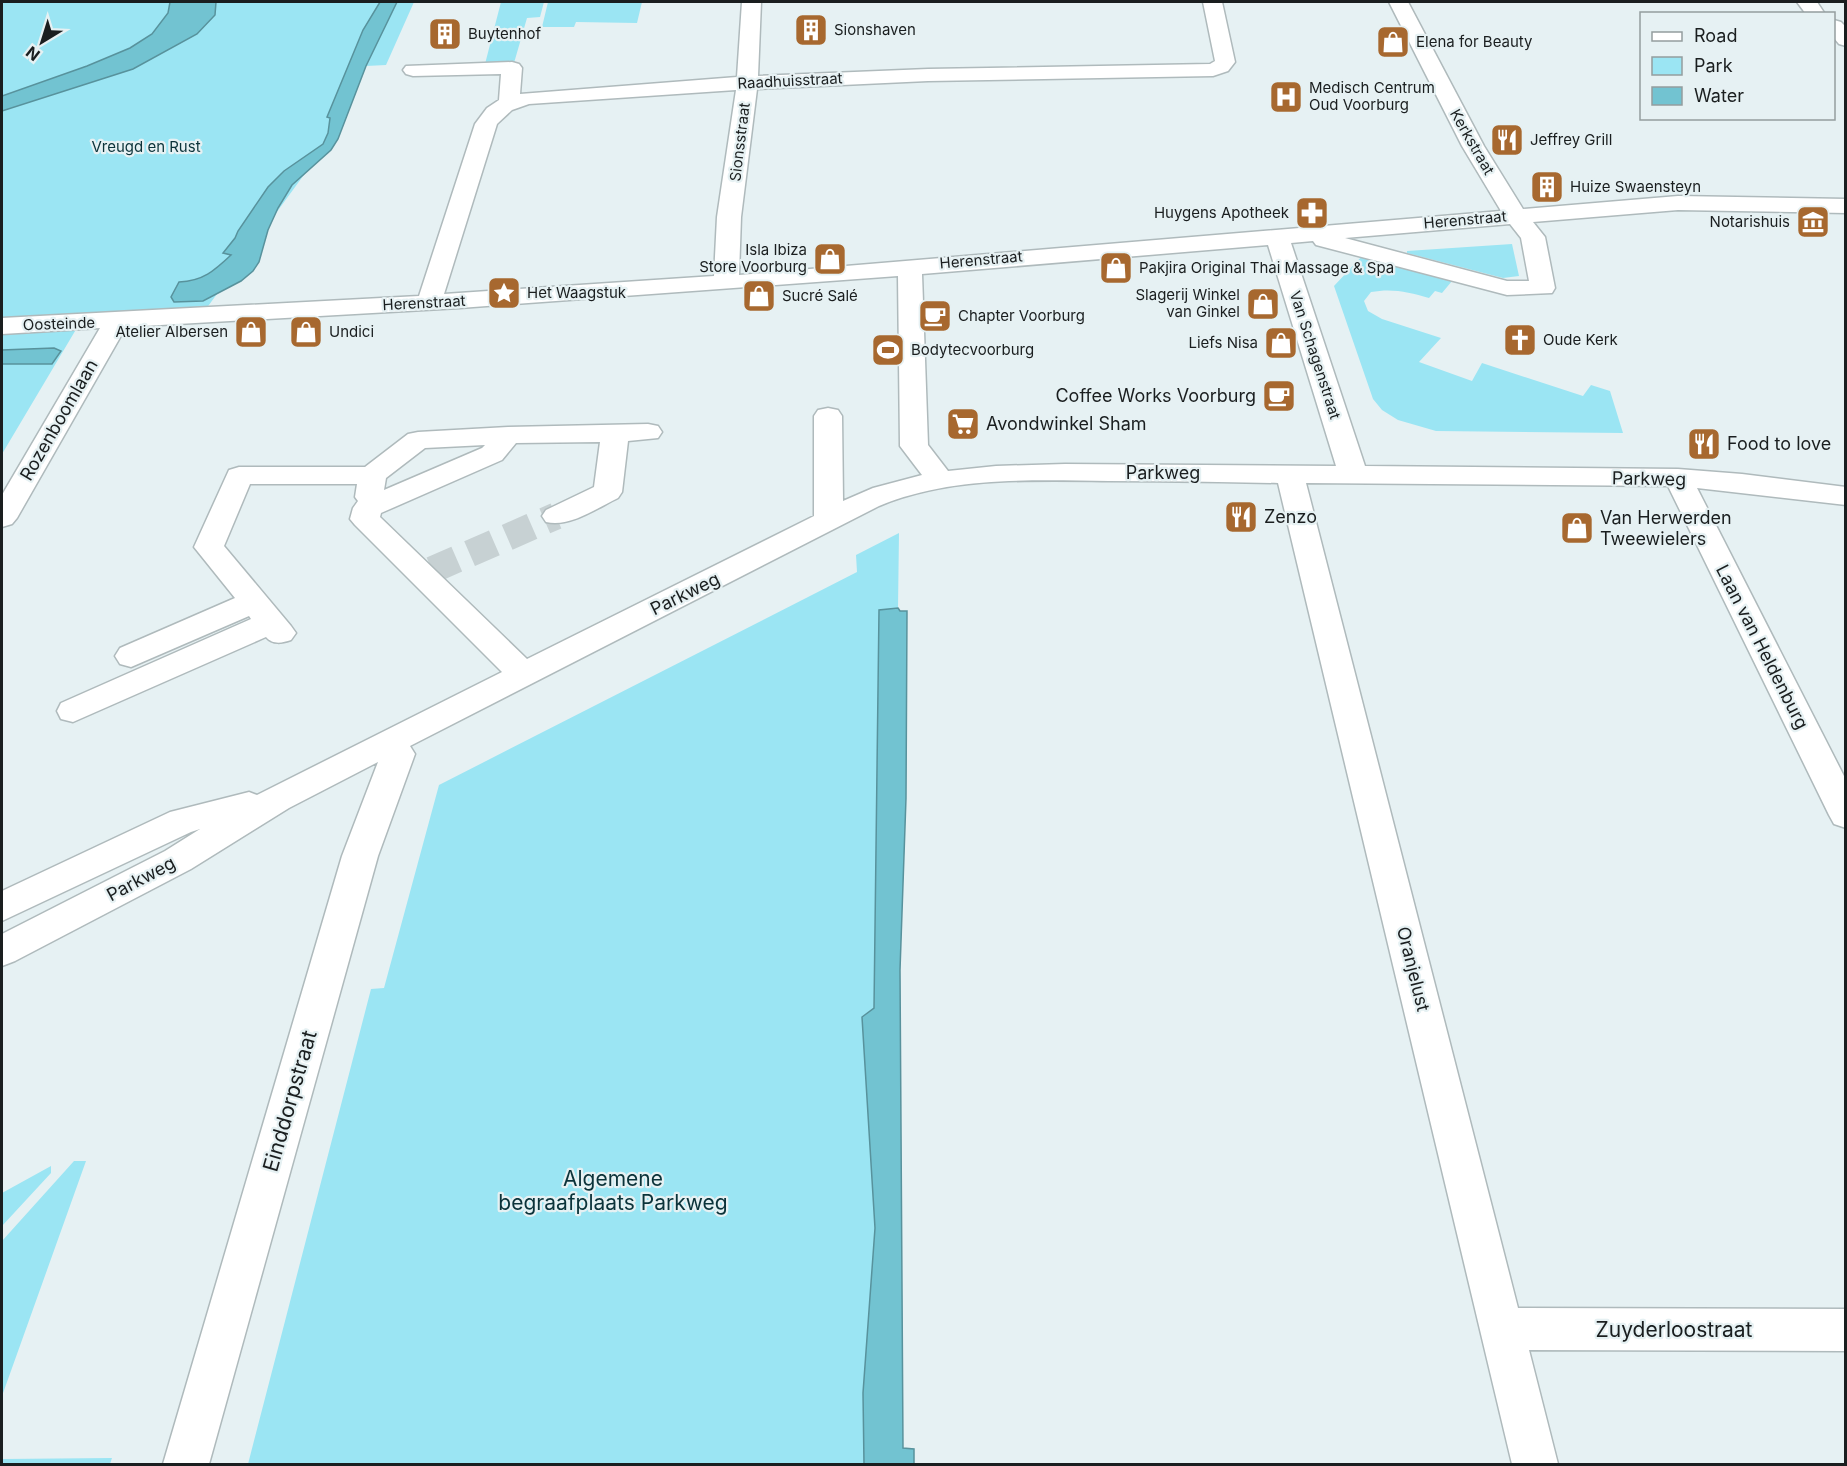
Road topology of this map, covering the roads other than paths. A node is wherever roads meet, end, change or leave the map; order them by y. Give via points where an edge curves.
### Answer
1 (751, 2) edge
2 (1212, 2) edge
3 (1398, 2) edge
4 (714, 64) dead end
5 (413, 70) dead end
6 (748, 76) junction
7 (509, 103) junction
8 (1845, 206) edge
9 (1516, 216) junction
10 (1289, 235) junction
11 (910, 266) junction
12 (726, 283) junction
13 (429, 302) junction
14 (116, 322) junction
15 (2, 326) edge
16 (828, 416) dead end
17 (648, 432) dead end
18 (615, 433) junction
19 (508, 435) junction
20 (1290, 474) junction
21 (1353, 474) junction
22 (372, 475) junction
23 (1678, 478) junction
24 (940, 480) junction
25 (1845, 496) edge
26 (367, 508) junction
27 (556, 516) tunnel mouth
28 (2, 518) edge
29 (829, 520) junction
30 (268, 619) junction
31 (131, 656) dead end
32 (524, 674) junction
33 (73, 711) dead end
34 (388, 742) junction
35 (277, 799) junction
36 (1845, 815) edge
37 (2, 907) edge
38 (2, 951) edge
39 (1502, 1329) junction
40 (1845, 1330) edge
41 (186, 1464) edge
42 (1535, 1464) edge

1 - 6 street, Sionsstraat
2 - 6 street, Raadhuisstraat via 1225,62 1213,70
3 - 9 street, Kerkstraat via 1473,146
4 - 6 street
5 - 7 street via 512,68
6 - 7 street, Raadhuisstraat
6 - 12 street, Sionsstraat via 729,217
7 - 13 street via 494,111 486,124
8 - 9 street, Herenstraat via 1678,203
9 - 10 street, Herenstraat
9 - 10 street, Kerkstraat via 1533,237 1543,288 1507,288
10 - 11 street, Herenstraat
10 - 21 street, Van Schagenstraat
11 - 12 street, Herenstraat
11 - 24 street via 914,446
12 - 13 street, Herenstraat
13 - 14 street, Herenstraat
14 - 15 street, Oosteinde
14 - 28 street, Rozenboomlaan
16 - 29 street
17 - 18 street
18 - 19 street
18 - 27 street via 609,492
19 - 22 street via 418,440
19 - 26 street via 492,454
20 - 21 street, Parkweg
20 - 24 street, Parkweg via 1065,472 983,474
20 - 39 street, Oranjelust
21 - 23 street, Parkweg
22 - 26 street
22 - 30 street via 239,476 208,547
23 - 25 street, Parkweg
23 - 36 street, Laan van Heldenburg
24 - 29 street, Parkweg via 881,494
26 - 32 street via 365,519 427,572
29 - 32 street, Parkweg
30 - 31 street
30 - 33 street
32 - 34 street, Parkweg
34 - 35 street, Parkweg
34 - 41 street, Einddorpstraat via 398,754 360,856
35 - 37 street, Parkweg via 183,821
35 - 38 street, Parkweg via 178,860
39 - 40 street, Zuyderloostraat
39 - 42 street, Oranjelust

